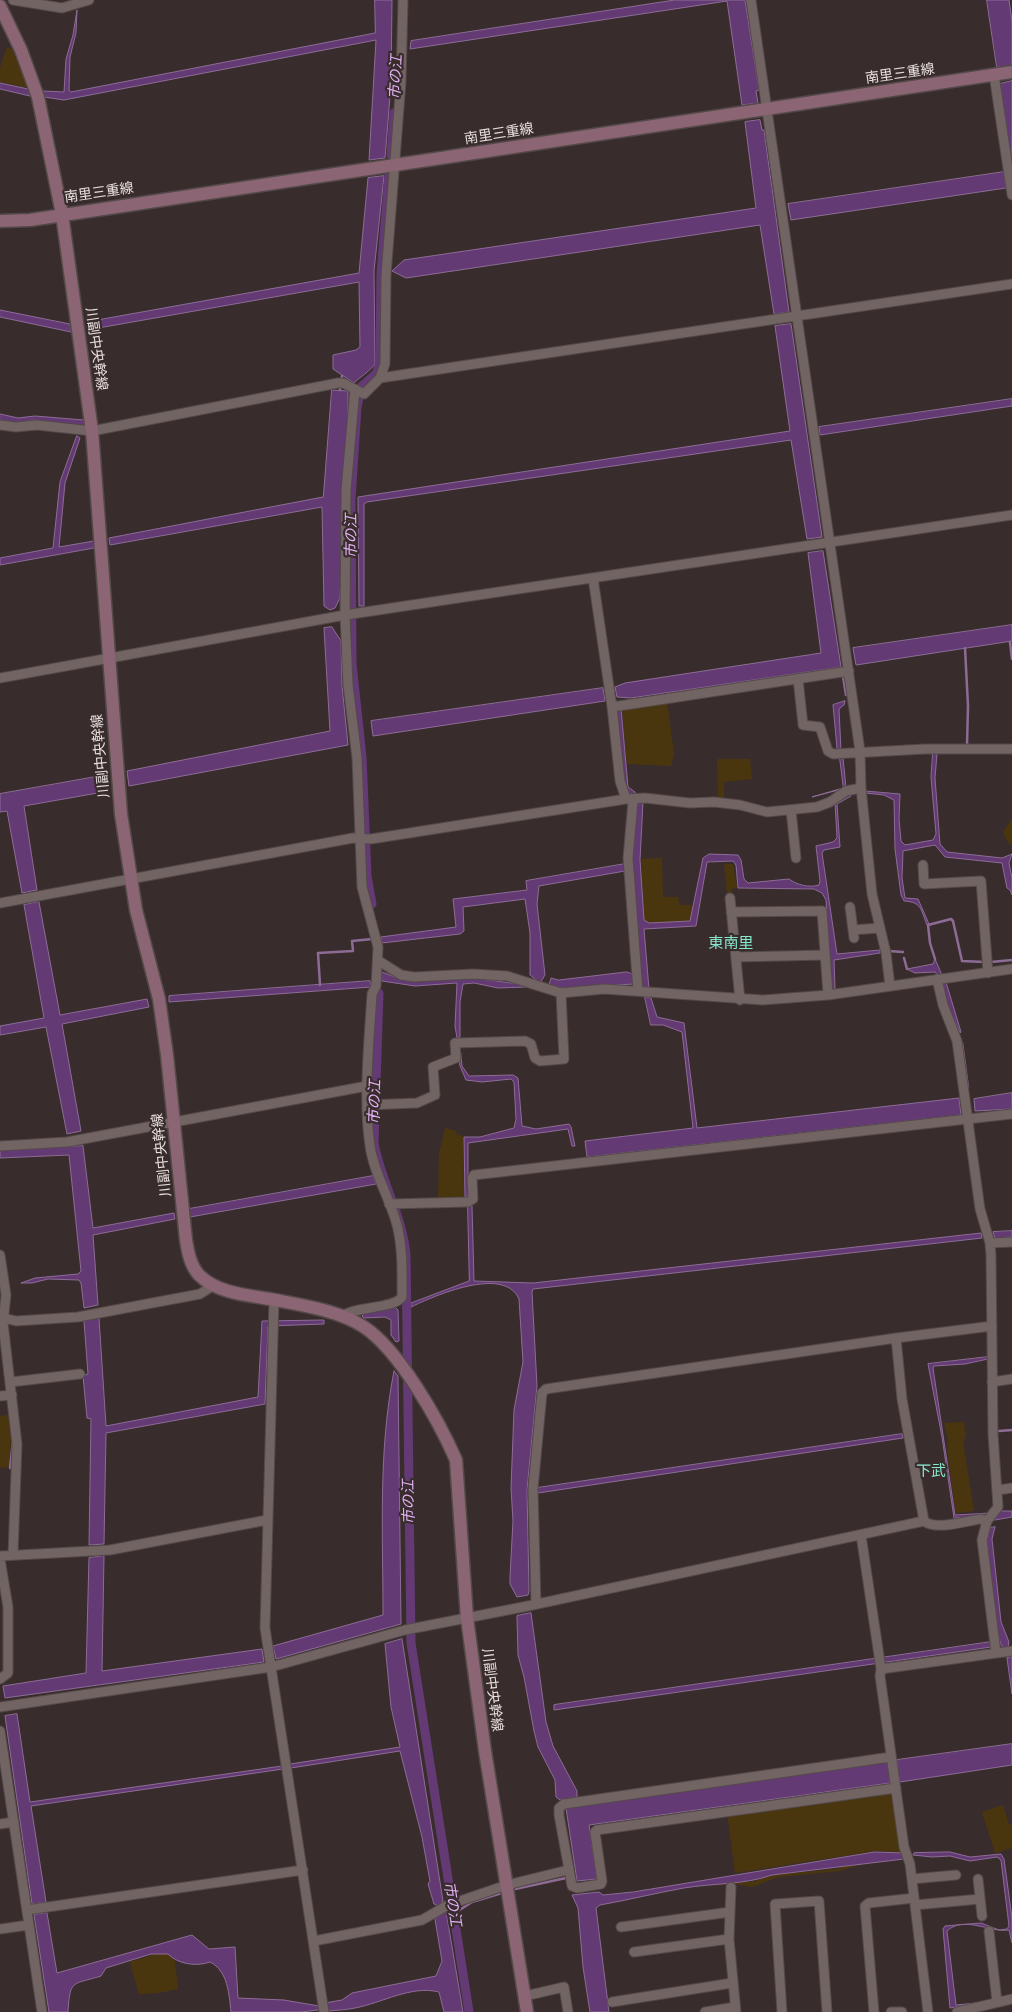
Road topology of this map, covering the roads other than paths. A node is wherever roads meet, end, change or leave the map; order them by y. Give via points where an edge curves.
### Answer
1 (13, 0) edge
2 (89, 0) edge
3 (403, 0) edge
4 (750, 0) edge
5 (0, 6) edge
6 (1003, 74) edge
7 (767, 108) junction
8 (395, 165) junction
9 (1012, 195) edge
10 (62, 214) junction
11 (0, 221) edge
12 (1012, 284) edge
13 (797, 317) junction
14 (380, 378) junction
15 (355, 389) junction
16 (0, 425) edge
17 (92, 431) junction
18 (1012, 515) edge
19 (830, 542) junction
20 (593, 578) junction
21 (345, 615) junction
22 (108, 658) junction
23 (849, 671) junction
24 (0, 678) edge
25 (798, 678) junction
26 (612, 707) junction
27 (1012, 749) edge
28 (860, 751) junction
29 (861, 788) junction
30 (629, 800) junction
31 (791, 810) junction
32 (360, 839) junction
33 (796, 858) dead end
34 (923, 865) dead end
35 (130, 879) junction
36 (730, 898) dead end
37 (0, 903) edge
38 (850, 907) dead end
39 (731, 912) junction
40 (878, 928) junction
41 (825, 955) junction
42 (736, 957) junction
43 (379, 961) junction
44 (1012, 969) edge
45 (988, 973) junction
46 (937, 980) junction
47 (890, 986) junction
48 (638, 991) junction
49 (560, 993) junction
50 (828, 995) junction
51 (740, 1000) junction
52 (367, 1086) junction
53 (367, 1105) junction
54 (1012, 1114) edge
55 (968, 1120) junction
56 (174, 1122) junction
57 (0, 1146) edge
58 (394, 1203) junction
59 (1012, 1242) edge
60 (990, 1243) junction
61 (0, 1255) edge
62 (214, 1285) junction
63 (274, 1300) junction
64 (342, 1316) junction
65 (2, 1317) edge
66 (992, 1326) junction
67 (896, 1338) junction
68 (80, 1374) dead end
69 (1012, 1379) edge
70 (11, 1382) junction
71 (992, 1382) junction
72 (12, 1395) junction
73 (0, 1396) edge
74 (1012, 1488) edge
75 (998, 1490) junction
76 (267, 1520) junction
77 (924, 1521) junction
78 (987, 1521) junction
79 (861, 1535) junction
80 (13, 1554) junction
81 (0, 1558) edge
82 (536, 1604) junction
83 (467, 1618) junction
84 (1012, 1651) edge
85 (996, 1653) junction
86 (271, 1667) junction
87 (881, 1668) junction
88 (0, 1679) edge
89 (0, 1707) edge
90 (0, 1731) edge
91 (892, 1761) junction
92 (896, 1788) junction
93 (14, 1822) junction
94 (0, 1824) edge
95 (303, 1870) junction
96 (568, 1870) junction
97 (956, 1875) dead end
98 (912, 1879) junction
99 (978, 1879) dead end
100 (507, 1886) junction
101 (731, 1888) dead end
102 (980, 1899) junction
103 (915, 1901) junction
104 (27, 1910) junction
105 (730, 1912) junction
106 (982, 1916) dead end
107 (29, 1925) junction
108 (621, 1927) dead end
109 (0, 1929) edge
110 (989, 1931) dead end
111 (729, 1939) junction
112 (314, 1941) junction
113 (634, 1952) dead end
114 (732, 1983) junction
115 (525, 1996) junction
116 (1012, 1999) edge
117 (612, 2002) dead end
118 (997, 2002) junction
119 (324, 2009) edge
120 (736, 2010) edge
121 (42, 2012) edge
122 (527, 2012) edge
123 (568, 2012) edge
124 (705, 2012) edge
125 (782, 2012) edge
126 (826, 2012) edge
127 (874, 2012) edge
128 (891, 2012) edge
129 (902, 2012) edge
130 (928, 2012) edge
131 (957, 2012) edge

1 - 2 street via 62,8
3 - 8 street
4 - 7 street
5 - 10 street, 川副中央幹線 via 38,97
6 - 7 street, 南里三重線
6 - 9 street
7 - 8 street, 南里三重線
7 - 13 street
8 - 10 street, 南里三重線
8 - 14 street via 386,276 385,364
10 - 11 street, 南里三重線
10 - 17 street, 川副中央幹線
12 - 13 street
13 - 14 street
13 - 19 street
14 - 15 street via 364,394
15 - 17 street via 341,383
15 - 21 street via 346,490
16 - 17 street
17 - 22 street, 川副中央幹線
18 - 19 street
19 - 20 street
19 - 23 street
20 - 21 street
20 - 26 street
21 - 22 street
21 - 32 street
22 - 24 street
22 - 35 street, 川副中央幹線 via 121,814
23 - 25 street
23 - 28 street
25 - 26 street
25 - 28 street via 803,725 820,727 828,751 833,754
26 - 30 street via 620,781
27 - 28 street
28 - 29 street
29 - 31 street via 846,791 817,807
29 - 40 street
30 - 31 street via 669,799 740,805 767,812
30 - 32 street
30 - 48 street via 628,858
31 - 33 street
32 - 35 street
32 - 43 street via 362,887 373,922
34 - 45 street via 924,884 981,881
35 - 37 street
35 - 56 street, 川副中央幹線 via 159,999
36 - 39 street
38 - 40 street via 853,934
39 - 41 street via 822,911
39 - 42 street
40 - 47 street via 886,953
41 - 42 street
41 - 50 street
42 - 51 street
43 - 49 street via 401,975 506,976
43 - 52 street via 372,994
44 - 45 street
45 - 46 street
46 - 47 street
46 - 55 street via 957,1041
47 - 50 street
48 - 49 street via 604,989
48 - 51 street
49 - 53 street via 564,1059 540,1061 535,1058 531,1044 525,1040 455,1043 456,1058 433,1067 435,1095 417,1103
50 - 51 street
52 - 53 street
52 - 56 street
53 - 58 street via 372,1162
54 - 55 street
55 - 58 street via 474,1175 472,1199 468,1202
55 - 60 street via 980,1209
56 - 57 street via 67,1142
56 - 62 street, 川副中央幹線 via 190,1260 199,1274
58 - 64 street via 401,1253 402,1297 394,1303 349,1311
59 - 60 street
60 - 66 street
61 - 65 street via 6,1295
62 - 63 street, 川副中央幹線 via 229,1292
62 - 65 street via 200,1294 78,1317 16,1321
63 - 64 street, 川副中央幹線
63 - 76 street
64 - 83 street, 川副中央幹線 via 364,1327 391,1349 446,1437 456,1460
65 - 70 street
66 - 67 street
66 - 71 street
67 - 77 street via 902,1399
67 - 82 street via 546,1389 542,1393 533,1489
68 - 70 street
69 - 71 street
70 - 72 street
71 - 75 street
72 - 73 street
72 - 80 street via 17,1444
74 - 75 street
75 - 78 street via 998,1506
76 - 80 street via 110,1550
76 - 86 street via 265,1628
77 - 78 street via 939,1526
77 - 79 street
78 - 85 street via 982,1540
79 - 82 street
79 - 87 street
80 - 81 street
81 - 88 street via 8,1607 8,1673
82 - 83 street
83 - 86 street via 409,1629
83 - 100 street, 川副中央幹線
84 - 85 street
85 - 87 street
86 - 89 street
86 - 95 street
87 - 91 street
90 - 93 street
91 - 92 street
91 - 96 street via 564,1804 559,1808 559,1815
92 - 96 street via 597,1830 594,1832 600,1884 572,1886
92 - 98 street
93 - 94 street
93 - 104 street
95 - 104 street
95 - 112 street
96 - 100 street
97 - 98 street
98 - 103 street
99 - 102 street
100 - 112 street via 447,1906 422,1920
100 - 115 street, 川副中央幹線
101 - 105 street
102 - 103 street
102 - 106 street
103 - 127 street via 869,1902 865,1906
103 - 130 street
104 - 107 street
105 - 108 street
105 - 111 street
107 - 109 street
107 - 121 street
110 - 118 street
111 - 113 street
111 - 114 street
112 - 119 street
114 - 117 street
114 - 120 street
115 - 122 street, 川副中央幹線
115 - 123 street via 564,1987
116 - 118 street
118 - 131 street
120 - 124 street
125 - 126 street via 774,1904 819,1901
128 - 129 street

